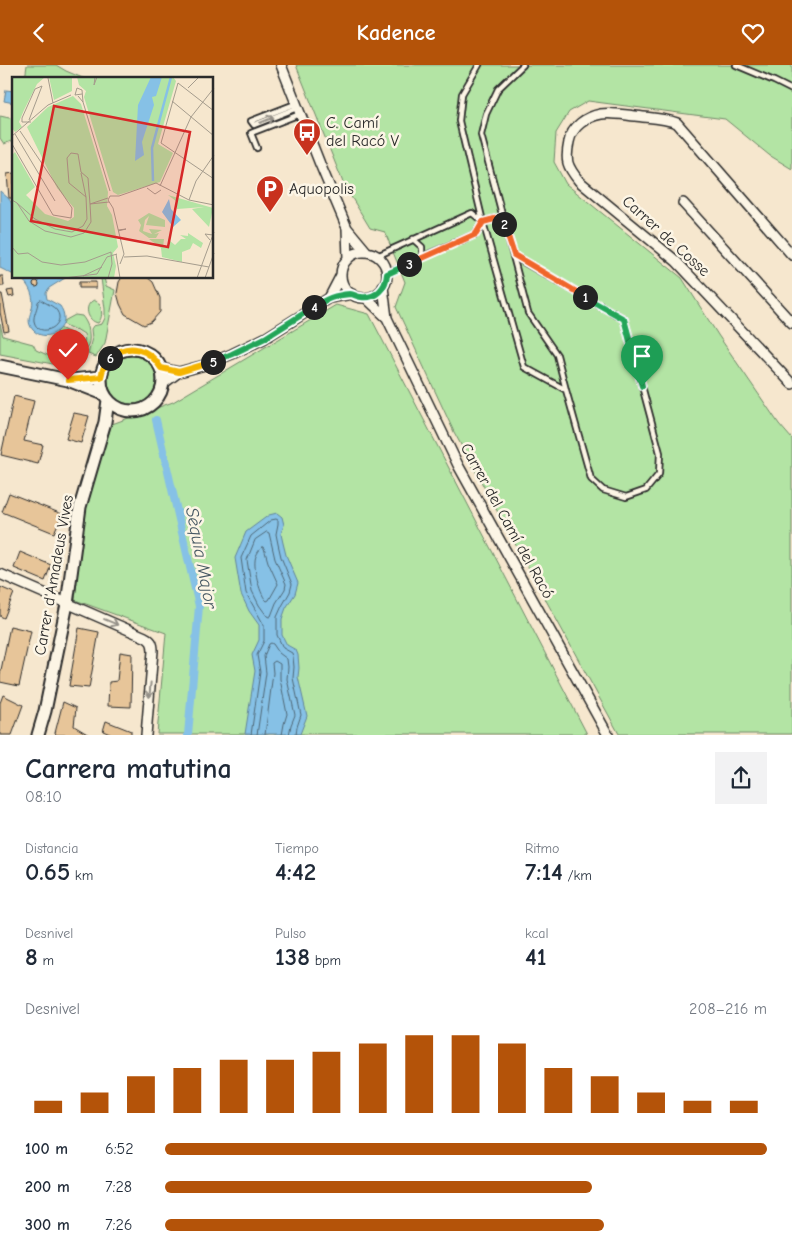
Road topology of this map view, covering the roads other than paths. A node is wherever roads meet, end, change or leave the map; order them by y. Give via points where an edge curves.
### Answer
1 (282, 65) edge
2 (479, 65) edge
3 (522, 65) edge
4 (736, 65) edge
5 (792, 90) edge
6 (297, 109) junction
7 (256, 148) dead end
8 (683, 203) dead end
9 (502, 217) junction
10 (483, 222) junction
11 (347, 228) junction
12 (413, 239) junction
13 (367, 252) junction
14 (514, 255) junction
15 (792, 255) edge
16 (377, 256) junction
17 (422, 257) junction
18 (348, 259) junction
19 (387, 274) junction
20 (342, 275) junction
21 (383, 287) junction
22 (352, 294) junction
23 (328, 298) junction
24 (366, 298) junction
25 (387, 318) junction
26 (792, 323) edge
27 (0, 366) edge
28 (161, 368) junction
29 (179, 372) junction
30 (101, 377) junction
31 (68, 380) junction
32 (163, 384) junction
33 (792, 384) edge
34 (566, 390) junction
35 (106, 397) junction
36 (122, 409) junction
37 (105, 422) junction
38 (0, 574) edge
39 (67, 603) junction
40 (38, 735) edge
41 (146, 735) edge
42 (608, 735) edge

1 - 6 street
2 - 10 lane via 462,94 459,121
3 - 9 lane via 498,89 486,113 481,135
4 - 5 lane
6 -> 6 lane via 251,121 254,125
6 - 7 lane via 251,133
6 - 11 street
8 - 26 street
9 - 10 lane
9 - 14 lane
10 - 12 lane via 472,213
10 - 17 lane via 476,234
10 - 34 lane via 524,367
11 - 13 street
11 - 18 street
12 - 16 lane
12 - 17 lane via 422,247
13 - 16 street
13 - 18 street via 357,253
14 - 34 lane via 528,313 557,355
14 - 34 lane via 624,319 660,453 659,474 646,490 626,497 603,490 591,479
15 - 33 street, Carrer de Cosse via 677,123 602,113 586,118 570,136 566,153 569,168 579,181 676,261
16 - 19 street
17 - 19 lane
18 - 20 street
19 - 21 street
20 - 22 street via 344,286
20 - 23 street
21 - 24 street via 376,295
21 - 25 street, Carrer del Camí del Racó
22 - 23 street
22 - 24 street
23 - 29 street via 265,338 205,365
24 - 25 street, Carrer del Camí del Racó
25 - 42 street, Carrer del Camí del Racó via 458,465
27 - 31 street
28 - 29 street
28 - 30 street via 151,355 128,349 107,362
28 - 32 street
29 - 32 street
30 - 31 street
30 - 35 street
31 - 35 street
32 - 36 street via 159,397 149,407 135,411
35 - 36 street
35 - 37 street, Carrer d'Amadeus Vives
36 - 37 street
37 - 39 street, Carrer d'Amadeus Vives via 80,507
38 - 39 street
39 - 40 street, Carrer d'Amadeus Vives
39 -> 41 street via 145,637 153,645

